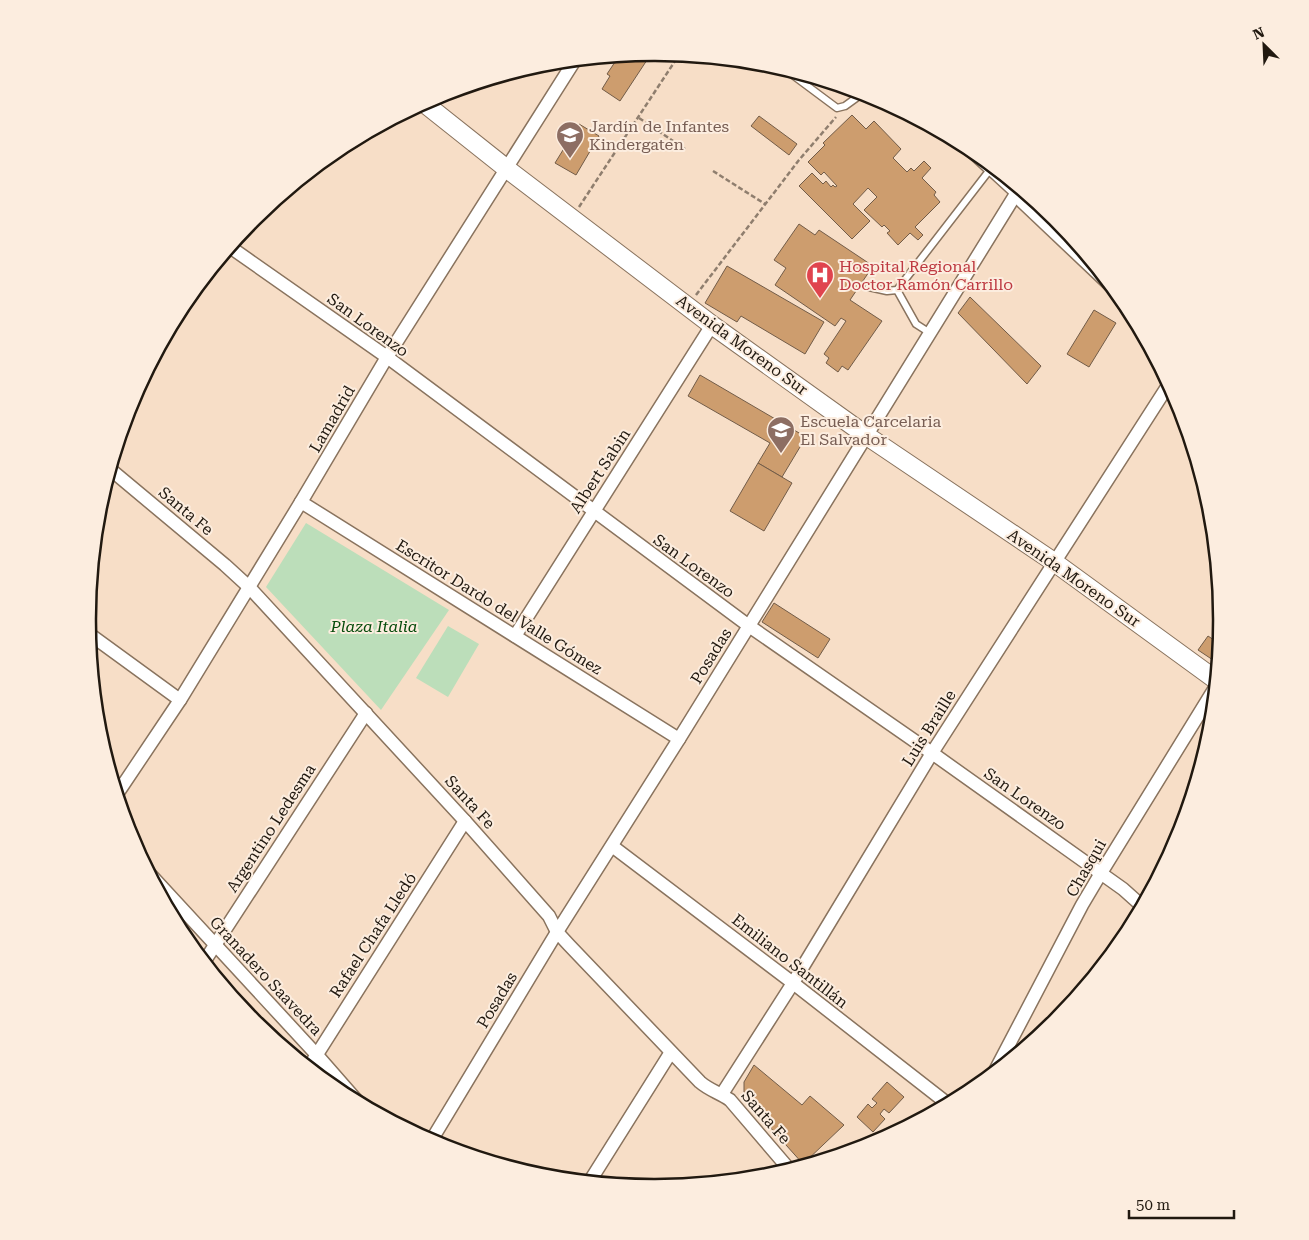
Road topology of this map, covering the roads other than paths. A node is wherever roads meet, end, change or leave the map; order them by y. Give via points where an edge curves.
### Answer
1 (569, 68) edge
2 (800, 80) edge
3 (855, 99) edge
4 (431, 108) edge
5 (507, 168) junction
6 (988, 172) edge
7 (1016, 194) edge
8 (236, 250) edge
9 (869, 287) dead end
10 (897, 290) junction
11 (712, 325) junction
12 (930, 333) junction
13 (387, 357) junction
14 (1164, 391) edge
15 (867, 436) junction
16 (115, 474) edge
17 (302, 502) junction
18 (593, 511) junction
19 (1054, 562) junction
20 (249, 587) junction
21 (749, 626) junction
22 (515, 636) junction
23 (97, 639) edge
24 (1210, 676) edge
25 (180, 700) junction
26 (1207, 701) edge
27 (366, 712) junction
28 (679, 739) junction
29 (932, 753) junction
30 (121, 787) edge
31 (465, 821) junction
32 (612, 846) junction
33 (1101, 873) junction
34 (167, 892) edge
35 (1137, 901) edge
36 (557, 932) junction
37 (215, 945) junction
38 (208, 956) edge
39 (793, 983) junction
40 (671, 1052) junction
41 (316, 1054) junction
42 (1002, 1057) edge
43 (312, 1061) edge
44 (342, 1083) edge
45 (722, 1094) junction
46 (942, 1099) edge
47 (435, 1134) edge
48 (781, 1164) edge
49 (594, 1175) edge

1 - 5 street, Lamadrid
2 - 3 lane via 837,108
4 - 5 street, Avenida Moreno Sur
5 - 11 street, Avenida Moreno Sur
5 - 13 street, Lamadrid
6 - 10 lane
7 - 12 street, Posadas
8 - 13 street, San Lorenzo
9 - 10 lane
10 - 12 lane via 916,324
11 - 15 street, Avenida Moreno Sur
11 - 18 street, Albert Sabin
12 - 15 street, Posadas
13 - 17 street, Lamadrid
13 - 18 street, San Lorenzo
14 - 19 street, Luis Braille
15 - 19 street, Avenida Moreno Sur
15 - 21 street, Posadas
16 - 20 street, Santa Fe
17 - 20 street, Lamadrid
17 - 22 street, Escritor Dardo del Valle Gómez
18 - 21 street, San Lorenzo
18 - 22 street, Albert Sabin
19 - 24 street, Avenida Moreno Sur
19 - 29 street, Luis Braille
20 - 25 street, Lamadrid
20 - 27 street, Santa Fe
21 - 28 street, Posadas
21 - 29 street, San Lorenzo
22 - 28 street, Escritor Dardo del Valle Gómez
23 - 25 street
25 - 30 street, Lamadrid
26 - 33 street, Chasqui
27 - 31 street, Santa Fe
27 - 37 street, Argentino Ledesma
28 - 32 street, Posadas
29 - 33 street, San Lorenzo
29 - 39 street, Luis Braille
31 - 36 street, Santa Fe via 549,916
31 - 41 street, Rafael Chafa Lledó
32 - 36 street, Posadas
32 - 39 street, Emiliano Santillán
33 - 35 street, San Lorenzo
33 - 42 street, Chasqui
34 - 37 street, Granadero Saavedra
36 - 40 street, Santa Fe
36 - 47 street, Posadas
37 - 38 street, Argentino Ledesma
37 - 41 street, Granadero Saavedra
39 - 45 street, Luis Braille
39 - 46 street, Emiliano Santillán
40 - 45 street, Santa Fe via 706,1088
40 - 49 street
41 - 43 street, Rafael Chafa Lledó
41 - 44 street, Granadero Saavedra
45 - 48 street, Santa Fe

